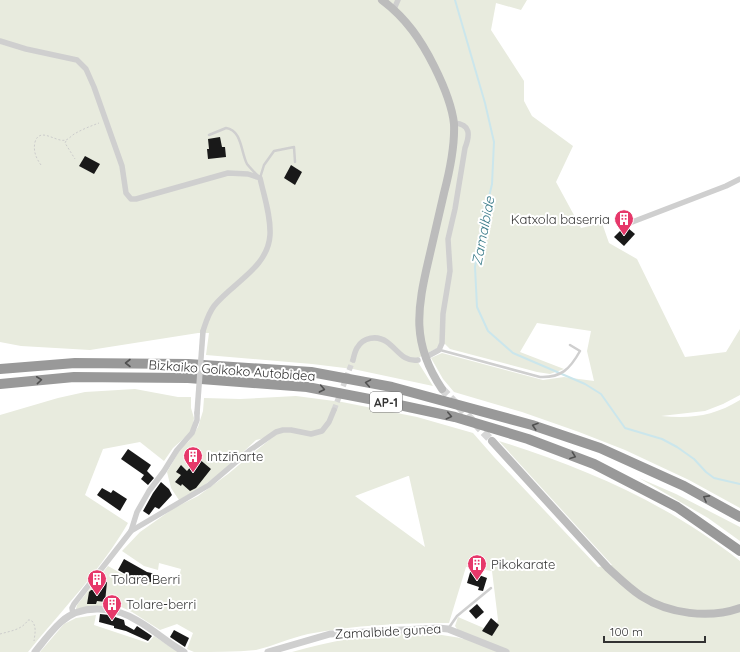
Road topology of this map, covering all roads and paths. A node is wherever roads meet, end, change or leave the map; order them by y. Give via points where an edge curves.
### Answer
1 (382, 0) edge
2 (398, 0) edge
3 (394, 9) junction
4 (0, 41) edge
5 (107, 121) junction
6 (454, 123) junction
7 (209, 135) dead end
8 (66, 140) junction
9 (75, 159) dead end
10 (294, 162) dead end
11 (41, 165) dead end
12 (260, 178) junction
13 (740, 179) edge
14 (627, 224) dead end
15 (570, 345) dead end
16 (439, 350) junction
17 (428, 356) dead end
18 (353, 360) tunnel mouth
19 (418, 360) dead end
20 (0, 369) edge
21 (0, 384) edge
22 (442, 389) tunnel mouth
23 (334, 410) tunnel mouth
24 (492, 441) tunnel mouth
25 (740, 517) edge
26 (131, 531) junction
27 (740, 551) edge
28 (491, 588) dead end
29 (740, 608) edge
30 (73, 614) junction
31 (448, 629) junction
32 (0, 634) edge
33 (35, 652) edge
34 (184, 652) edge
35 (268, 652) edge
36 (506, 652) edge

1 - 3 main road
2 - 3 street
3 - 6 main road via 416,35 430,59 445,90
4 - 5 street via 82,63
5 - 8 path via 80,131
5 - 12 street via 122,166 126,193 131,199 228,173 248,174
6 - 16 street via 464,126 468,131 468,139 448,239 450,271 443,314 442,343
6 - 22 main road via 454,146 419,310 420,335 426,360
7 - 12 lane via 226,128 234,131 247,164
8 - 9 path via 65,143
8 - 11 path via 45,135 37,138 35,155
10 - 12 lane via 294,147 274,151 264,165
12 - 26 street, bridge via 269,223 268,244 259,262 215,305 206,319 197,420 192,433 149,491 137,512
13 - 14 street
15 - 16 lane via 580,351 575,360 561,374 550,377
16 - 17 street
18 - 19 street via 361,343 372,338 383,340 408,359
25 -> 20 highway, Bizkaiko Golkoko Autobidea / AP-1 via 684,486 600,448 525,423 392,387 311,372 188,364 75,363
21 -> 27 highway, Bizkaiko Golkoko Autobidea / AP-1 via 74,376 188,378 307,387 448,415 528,439 594,464 677,507
23 - 26 street via 322,431 311,434 290,430 276,432 209,485
24 - 29 main road via 608,568 642,596 665,607 690,613 720,613
26 - 30 street via 74,604
28 - 31 lane via 456,616
30 - 33 street via 61,622
30 - 34 street via 106,609 128,615
31 - 35 street, Zamalbide gunea via 424,628 330,634
31 - 36 street, Zamalbide gunea
32 - 33 path via 20,628 31,620 36,631

